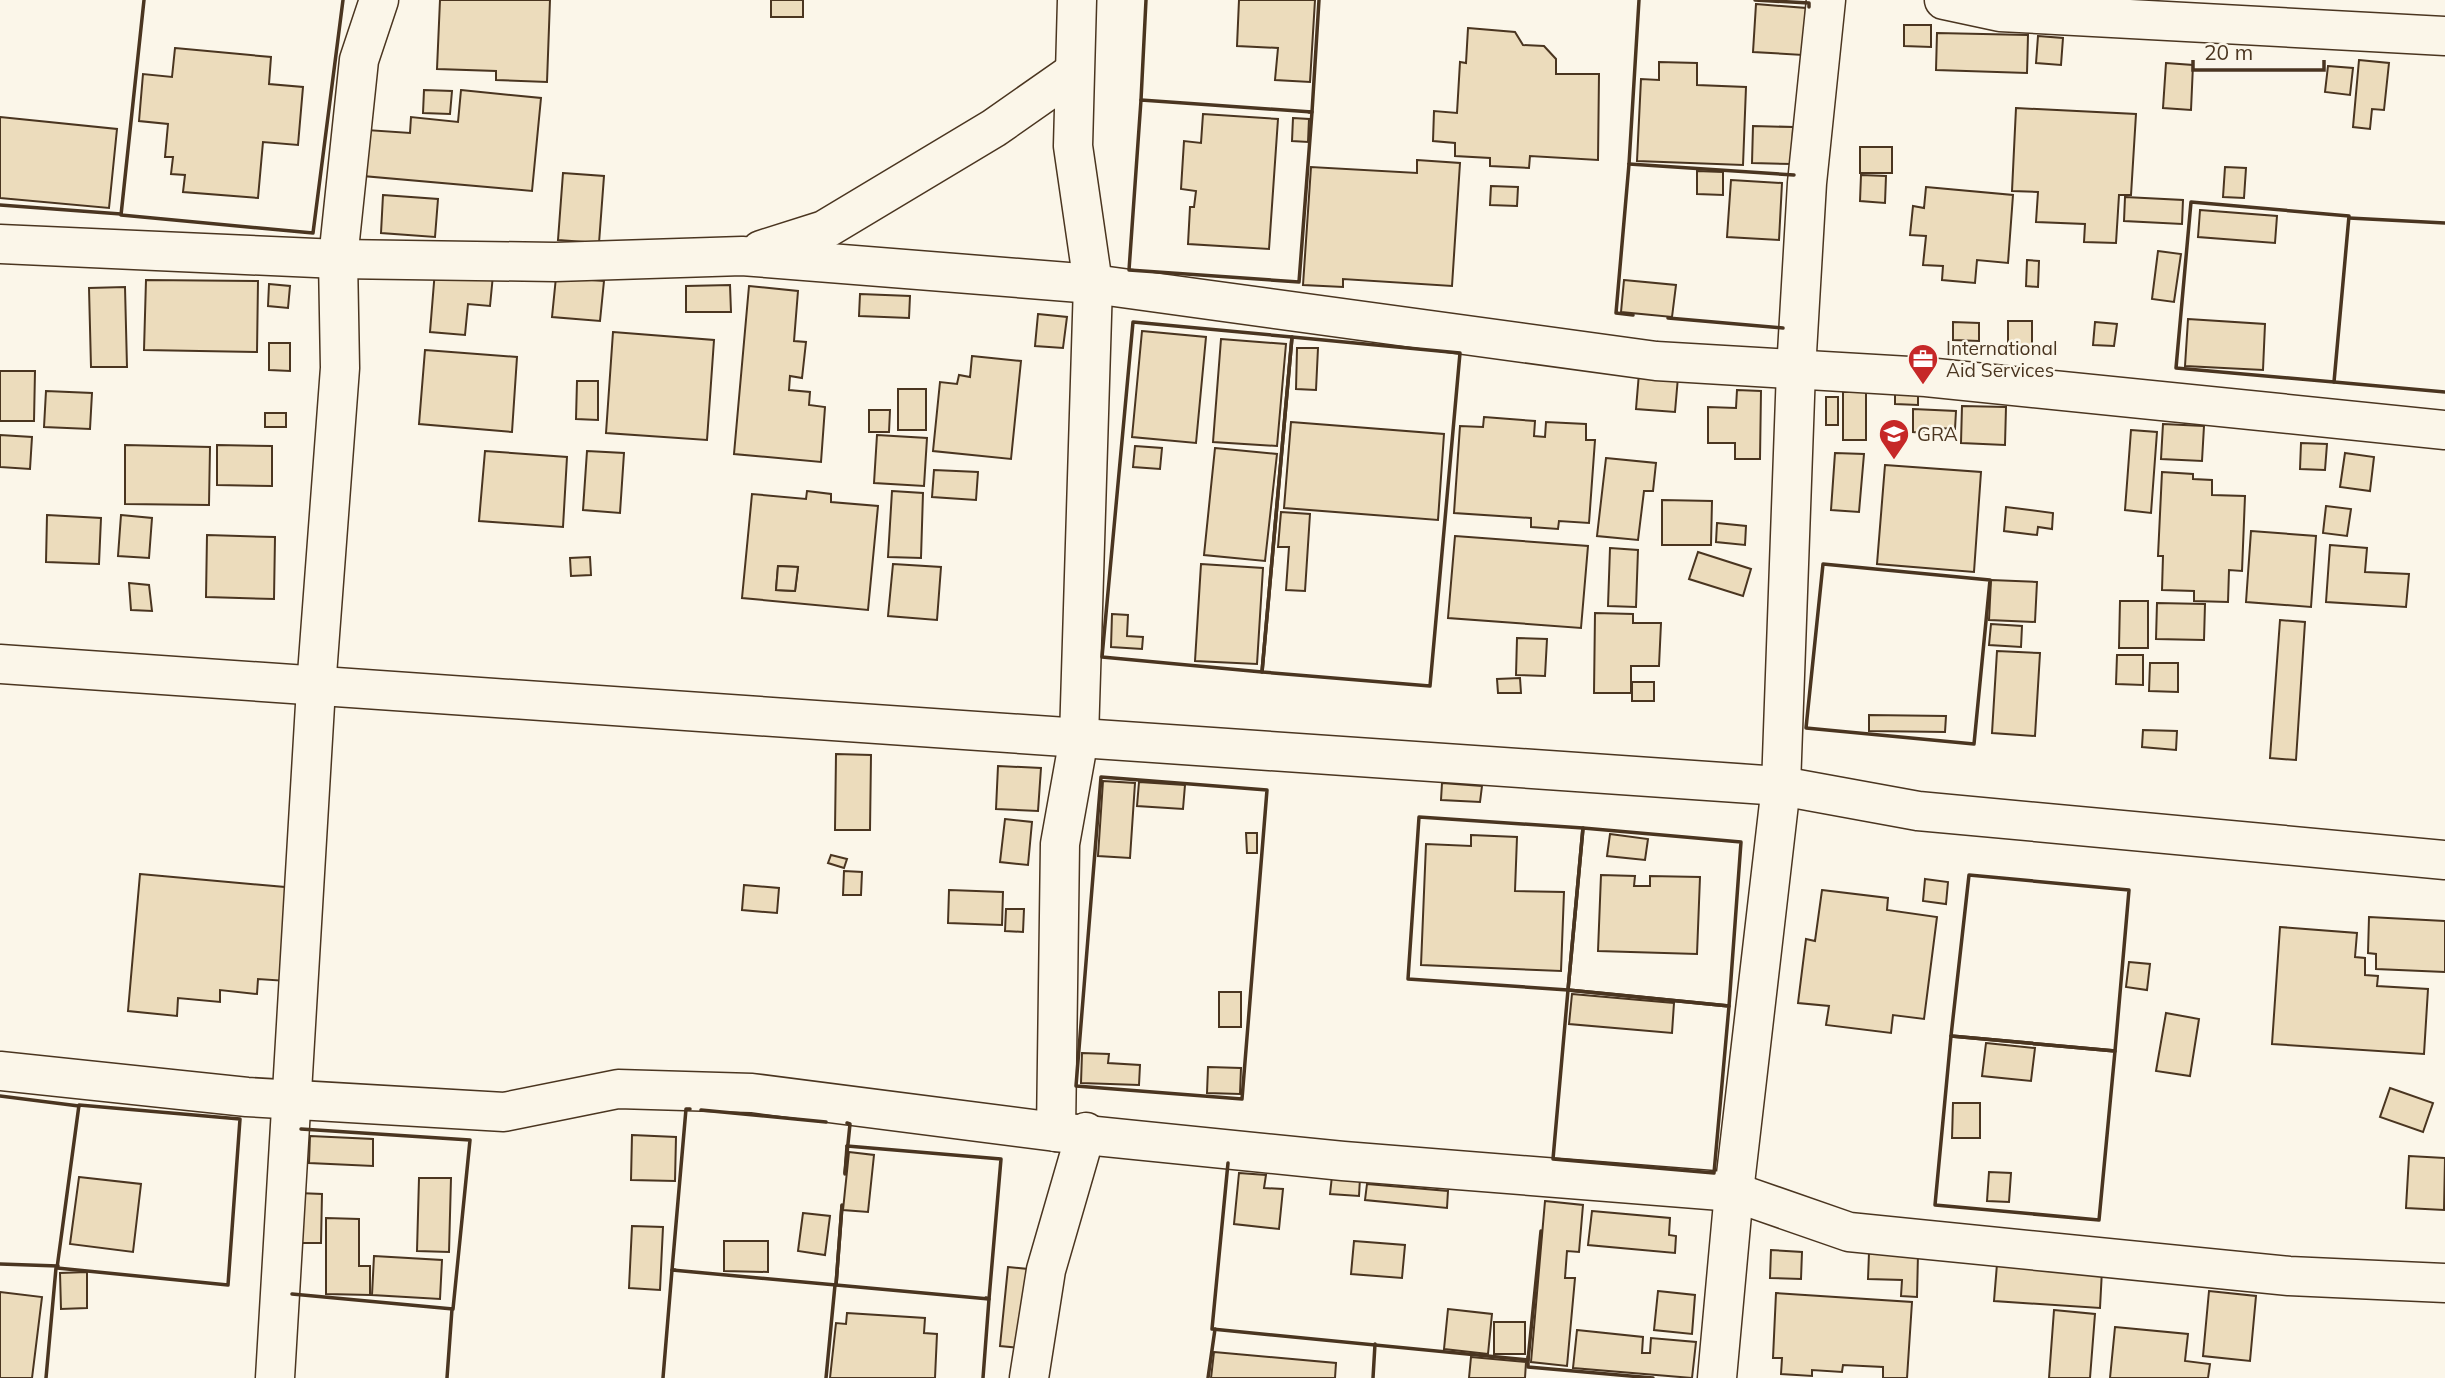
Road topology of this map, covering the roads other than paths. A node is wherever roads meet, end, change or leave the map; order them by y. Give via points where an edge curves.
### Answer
1 (379, 0) edge
2 (1077, 0) edge
3 (1826, 0) edge
4 (1944, 0) edge
5 (2445, 36) edge
6 (1074, 72) junction
7 (0, 244) edge
8 (742, 256) junction
9 (338, 260) junction
10 (1093, 284) junction
11 (1796, 370) junction
12 (2445, 430) edge
13 (0, 664) edge
14 (316, 688) junction
15 (1079, 738) junction
16 (1781, 786) junction
17 (2445, 860) edge
18 (0, 1071) edge
19 (290, 1100) junction
20 (1071, 1132) junction
21 (1734, 1192) junction
22 (2445, 1283) edge
23 (275, 1378) edge
24 (1030, 1378) edge
25 (1717, 1378) edge

1 - 9 street via 359,60
2 - 6 street
3 - 11 street via 1807,183
4 - 5 street via 2000,12
6 - 8 street via 994,128 824,230
6 - 10 street via 1073,146
7 - 9 street
8 - 9 street via 555,262
8 - 10 street
9 - 14 street via 340,368
10 - 11 street via 1656,361
10 - 15 street
11 - 12 street via 1940,378
11 - 16 street
13 - 14 street
14 - 15 street
14 - 19 street
15 - 16 street
15 - 20 street via 1060,844
16 - 17 street via 1918,811
16 - 21 street
18 - 19 street
19 - 20 street via 504,1112 618,1089 752,1093
19 - 23 street
20 - 21 street via 1343,1161
20 - 24 street
21 - 22 street via 1849,1232 2288,1276
21 - 25 street

